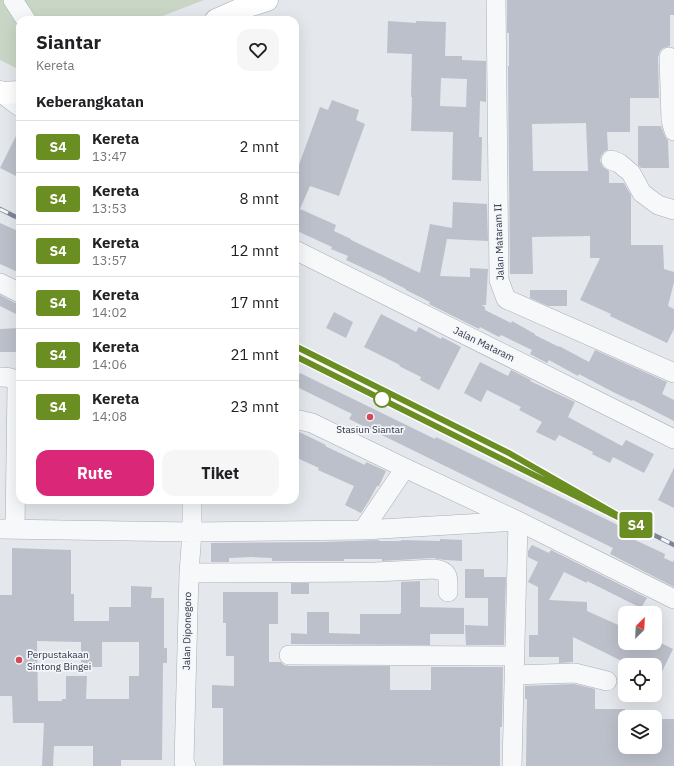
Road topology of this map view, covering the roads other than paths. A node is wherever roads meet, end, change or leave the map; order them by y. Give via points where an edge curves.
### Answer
1 (13, 0) edge
2 (496, 0) edge
3 (254, 2) edge
4 (23, 16) edge
5 (224, 16) edge
6 (669, 57) dead end
7 (7, 92) edge
8 (16, 102) edge
9 (674, 131) edge
10 (611, 160) dead end
11 (674, 210) edge
12 (299, 252) edge
13 (0, 283) edge
14 (16, 291) edge
15 (674, 373) edge
16 (0, 377) edge
17 (299, 420) edge
18 (674, 439) edge
19 (405, 468) junction
20 (192, 504) edge
21 (518, 521) junction
22 (8, 529) edge
23 (363, 530) junction
24 (192, 532) junction
25 (189, 573) junction
26 (448, 592) dead end
27 (674, 599) edge
28 (289, 655) dead end
29 (515, 656) junction
30 (514, 675) junction
31 (607, 681) dead end
32 (184, 765) edge
33 (512, 766) edge

1 - 4 street
2 - 15 street, Jalan Mataram II via 499,280 506,299
3 - 5 main road
6 - 9 street via 671,120
7 - 8 street
10 - 11 street via 631,173 642,193 658,205
12 - 18 street, Jalan Mataram
13 - 14 street
16 - 22 street via 12,378 16,386
17 - 19 street via 312,423
19 - 21 street
19 - 23 street
20 - 24 street, Jalan Diponegoro
21 - 23 street
21 - 27 street
21 - 29 street
22 - 24 street
23 - 24 street
24 - 25 street, Jalan Diponegoro
25 - 26 street via 376,572 434,569 442,570 446,574
25 - 32 street, Jalan Diponegoro
28 - 29 street
29 - 30 street
30 - 31 street via 575,673
30 - 33 street

